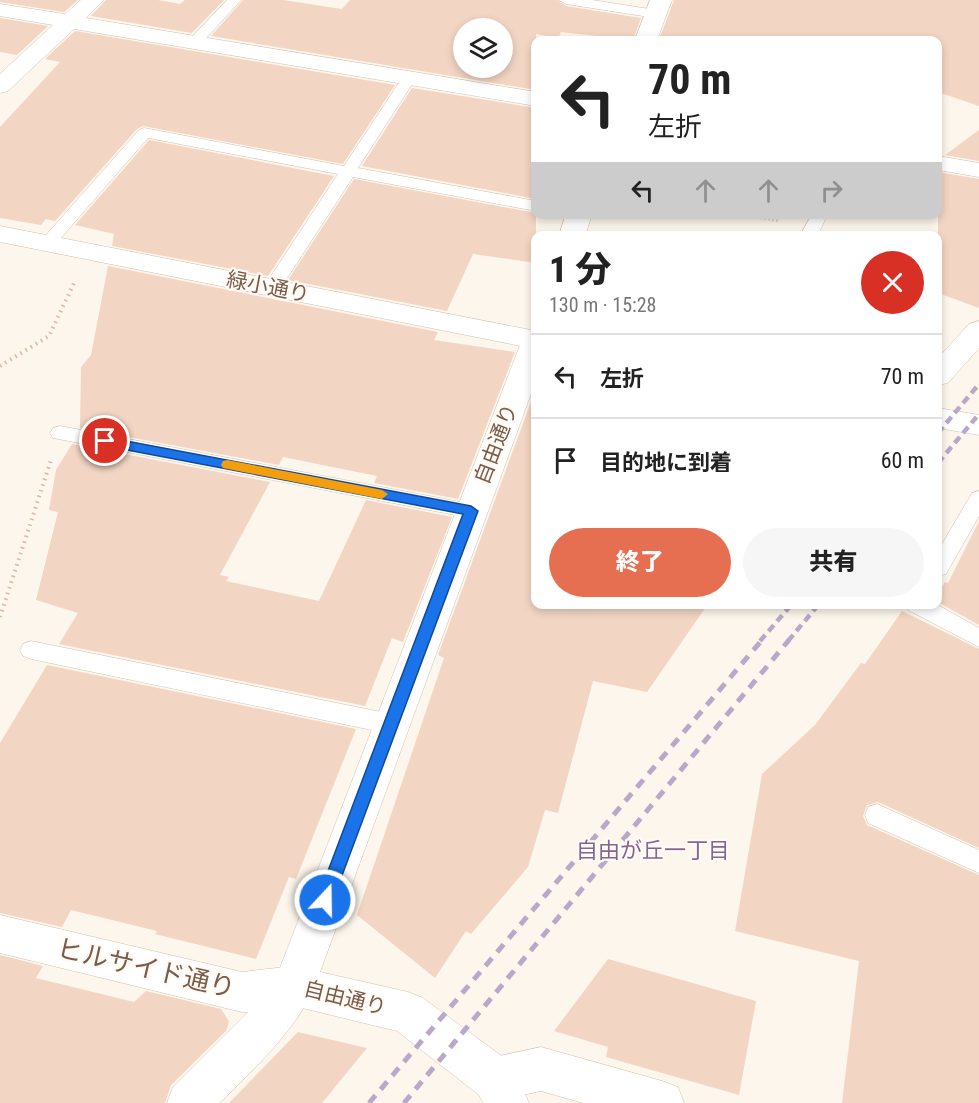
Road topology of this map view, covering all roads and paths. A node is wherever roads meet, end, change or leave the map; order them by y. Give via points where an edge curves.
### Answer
1 (93, 0) edge
2 (234, 0) edge
3 (566, 0) edge
4 (659, 7) edge
5 (0, 10) edge
6 (71, 22) junction
7 (648, 36) edge
8 (195, 42) junction
9 (409, 78) junction
10 (0, 86) edge
11 (531, 98) edge
12 (942, 164) edge
13 (349, 170) junction
14 (979, 170) edge
15 (531, 205) edge
16 (772, 219) edge
17 (814, 225) edge
18 (0, 234) edge
19 (47, 243) junction
20 (79, 272) dead end
21 (272, 288) junction
22 (979, 330) edge
23 (531, 339) edge
24 (531, 353) edge
25 (0, 366) edge
26 (942, 372) edge
27 (942, 419) edge
28 (979, 425) edge
29 (60, 433) joint
30 (979, 498) edge
31 (471, 511) junction
32 (942, 561) edge
33 (925, 609) edge
34 (0, 617) edge
35 (979, 638) edge
36 (31, 650) dead end
37 (391, 724) junction
38 (877, 815) dead end
39 (979, 862) edge
40 (0, 934) edge
41 (294, 986) junction
42 (501, 1091) edge
43 (189, 1103) edge
44 (662, 1103) edge

1 - 6 street
2 - 8 lane
3 - 4 lane
4 - 7 street
5 - 6 street
6 - 8 street
6 - 10 street
8 - 9 street
9 - 11 street
9 - 13 lane
12 - 14 street
13 - 15 lane
13 - 19 lane via 144,133
13 - 21 lane
16 - 17 path
18 - 19 street, 緑小通り
19 - 21 street, 緑小通り
20 - 25 path via 49,336
21 - 23 street, 緑小通り
22 - 26 street
24 - 31 street, 自由通り
27 - 28 street
29 - 31 lane
29 - 34 path
30 - 32 lane
31 - 37 street, 自由通り
33 - 35 lane
36 - 37 lane
37 - 41 street, 自由通り
38 - 39 lane
40 - 41 street, ヒルサイド通り via 242,992
41 - 42 street, 自由通り via 408,1013
41 - 43 street via 261,1030
42 - 44 street via 541,1069

